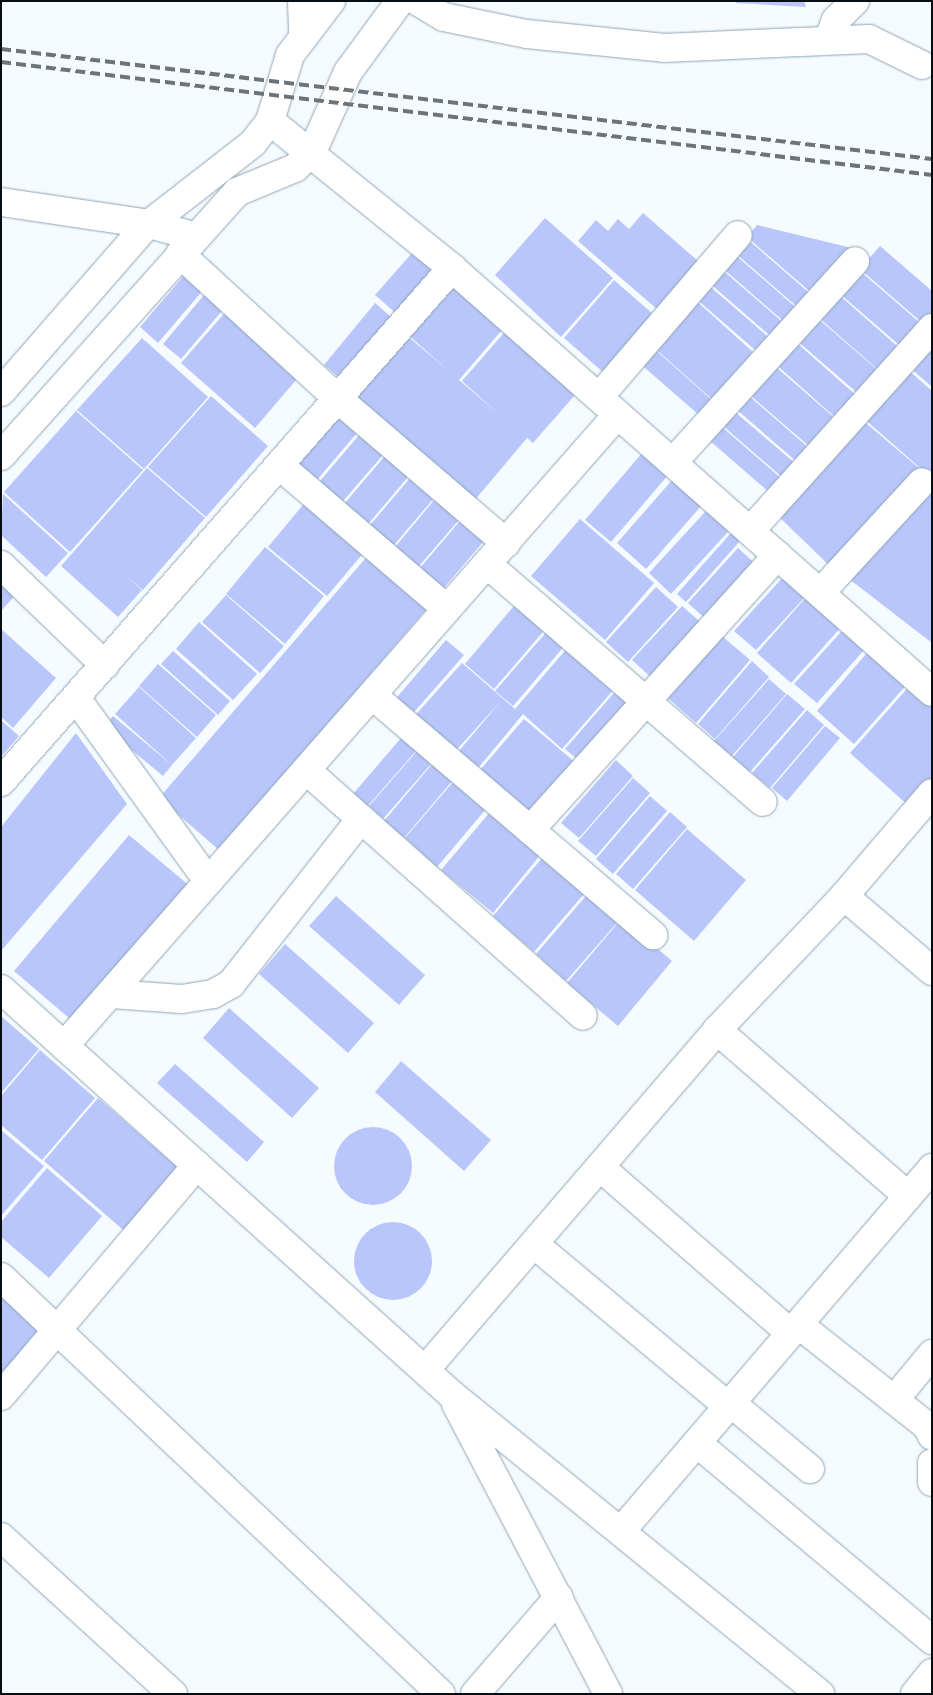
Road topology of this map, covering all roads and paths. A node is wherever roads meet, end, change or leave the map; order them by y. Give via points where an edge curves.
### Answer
1 (302, 1) edge
2 (331, 1) edge
3 (400, 1) edge
4 (417, 1) edge
5 (855, 1) edge
6 (303, 33) junction
7 (829, 38) junction
8 (922, 65) dead end
9 (270, 121) junction
10 (312, 152) junction
11 (1, 202) edge
12 (150, 224) junction
13 (738, 235) dead end
14 (188, 246) junction
15 (855, 261) dead end
16 (452, 268) junction
17 (932, 328) edge
18 (1, 392) edge
19 (337, 398) junction
20 (608, 406) junction
21 (1, 456) edge
22 (672, 462) junction
23 (279, 465) junction
24 (922, 482) dead end
25 (750, 531) junction
26 (506, 543) junction
27 (778, 555) junction
28 (487, 564) junction
29 (1, 565) edge
30 (821, 592) junction
31 (447, 609) junction
32 (105, 665) junction
33 (932, 692) edge
34 (372, 695) junction
35 (76, 698) junction
36 (646, 701) junction
37 (306, 770) junction
38 (1, 782) edge
39 (932, 793) edge
40 (763, 802) dead end
41 (361, 819) junction
42 (530, 830) junction
43 (208, 882) junction
44 (844, 896) junction
45 (653, 935) dead end
46 (932, 971) edge
47 (1, 989) edge
48 (111, 994) junction
49 (583, 1016) dead end
50 (718, 1030) junction
51 (64, 1046) junction
52 (197, 1165) junction
53 (600, 1167) junction
54 (932, 1168) edge
55 (908, 1196) junction
56 (534, 1244) junction
57 (1, 1277) edge
58 (794, 1328) junction
59 (60, 1330) junction
60 (932, 1354) edge
61 (425, 1370) junction
62 (451, 1394) junction
63 (1, 1396) edge
64 (894, 1400) junction
65 (729, 1405) junction
66 (932, 1436) edge
67 (697, 1443) junction
68 (932, 1463) edge
69 (810, 1469) dead end
70 (932, 1482) edge
71 (622, 1530) junction
72 (1, 1537) edge
73 (560, 1597) junction
74 (932, 1640) edge
75 (932, 1673) edge
76 (173, 1694) edge
77 (440, 1694) edge
78 (476, 1694) edge
79 (608, 1694) edge
80 (820, 1694) edge
81 (915, 1694) edge

1 - 6 street
2 - 6 street
3 - 10 street via 348,72
4 - 7 street via 444,17 526,34 664,48
5 - 7 street via 836,20
6 - 9 street via 290,55
7 - 8 street via 869,39
9 - 10 street
9 - 12 street via 253,143
10 - 14 street via 295,168 237,192
10 - 16 street
11 - 12 street
12 - 14 street
12 - 18 street
13 - 20 street
14 - 19 street
14 - 21 street
15 - 22 street
16 - 19 street
16 - 20 street
17 - 25 street
19 - 23 street
19 - 26 street
20 - 22 street
20 - 26 street
22 - 25 street
23 - 31 street
23 - 32 street
24 - 30 street
25 - 27 street
26 - 28 street
27 - 30 street
27 - 36 street
28 - 31 street
28 - 36 street
29 - 32 street
30 - 33 street
31 - 34 street
32 - 35 street
34 - 37 street
34 - 42 street
35 - 38 street
35 - 43 street
36 - 40 street
36 - 42 street
37 - 41 street
37 - 43 street
39 - 44 street
41 - 48 street via 230,984 213,994 182,999
41 - 49 street
42 - 45 street
43 - 48 street
44 - 46 street
44 - 50 street
47 - 51 street
48 - 51 street
50 - 53 street
50 - 55 street
51 - 52 street
52 - 59 street
52 - 61 street
53 - 56 street
53 - 58 street
54 - 55 street
55 - 58 street
56 - 61 street
56 - 65 street
57 - 59 street
58 - 64 street
58 - 65 street
59 - 63 street
59 - 77 street
60 - 64 street
61 - 62 street
62 - 71 street
62 - 73 street
64 - 66 street via 927,1426
65 - 67 street
65 - 69 street
67 - 71 street
67 - 74 street
68 - 70 street
71 - 80 street
72 - 76 street
73 - 78 street
73 - 79 street
75 - 81 street

